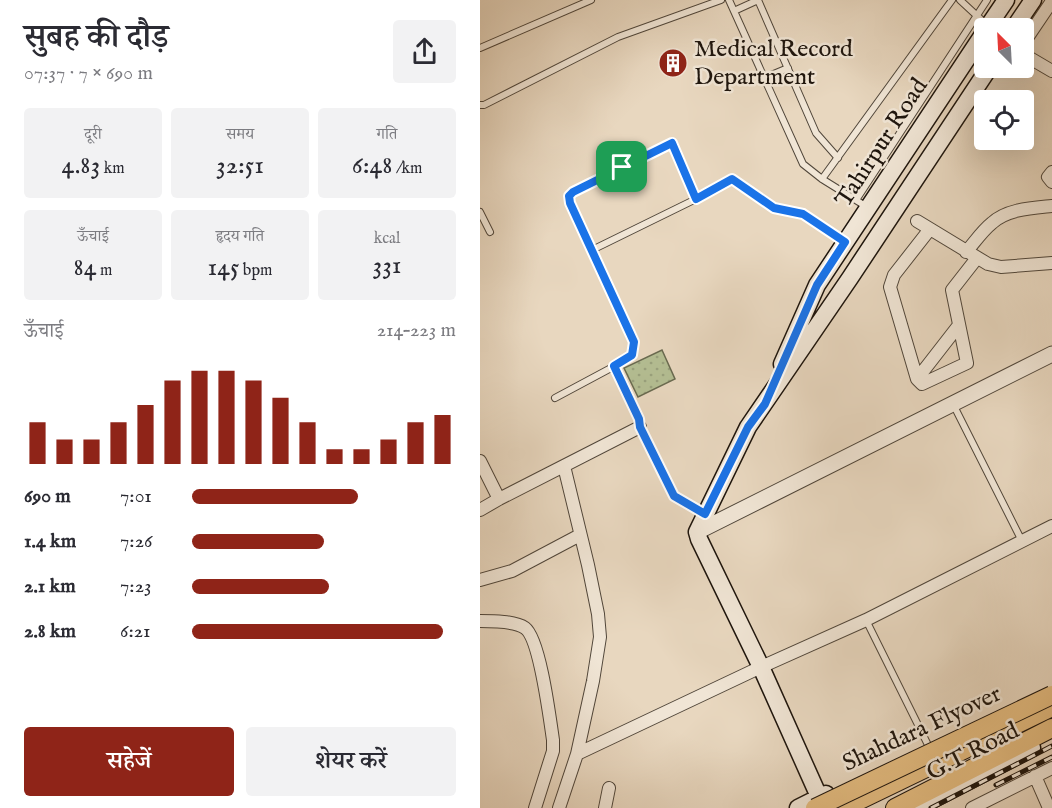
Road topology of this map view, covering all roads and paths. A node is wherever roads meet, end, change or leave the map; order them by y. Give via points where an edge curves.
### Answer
1 (591, 0) edge
2 (721, 0) edge
3 (729, 0) edge
4 (952, 0) edge
5 (960, 0) edge
6 (987, 0) edge
7 (1006, 0) edge
8 (1033, 0) edge
9 (1052, 1) edge
10 (734, 11) junction
11 (977, 18) edge
12 (986, 18) edge
13 (992, 18) edge
14 (1021, 18) edge
15 (1034, 28) edge
16 (974, 43) edge
17 (480, 48) edge
18 (1034, 60) edge
19 (788, 68) junction
20 (1052, 71) edge
21 (764, 78) junction
22 (982, 78) edge
23 (480, 105) edge
24 (837, 158) junction
25 (1052, 172) edge
26 (822, 179) junction
27 (1052, 182) edge
28 (696, 199) junction
29 (862, 204) junction
30 (1052, 206) edge
31 (480, 212) edge
32 (917, 221) dead end
33 (930, 229) junction
34 (490, 232) dead end
35 (845, 242) junction
36 (592, 250) junction
37 (972, 255) junction
38 (1052, 263) edge
39 (805, 312) junction
40 (820, 322) junction
41 (959, 325) junction
42 (1052, 354) edge
43 (614, 366) junction
44 (917, 379) junction
45 (555, 398) dead end
46 (765, 404) junction
47 (953, 404) junction
48 (640, 427) junction
49 (480, 461) edge
50 (564, 466) junction
51 (499, 499) junction
52 (480, 510) edge
53 (705, 514) junction
54 (1052, 526) edge
55 (697, 532) junction
56 (580, 535) junction
57 (1022, 541) junction
58 (480, 580) edge
59 (866, 620) junction
60 (480, 621) edge
61 (760, 667) junction
62 (1052, 686) edge
63 (1052, 695) edge
64 (1052, 706) edge
65 (1052, 717) edge
66 (1052, 728) edge
67 (1052, 738) edge
68 (929, 747) junction
69 (577, 754) junction
70 (1052, 768) edge
71 (1035, 776) junction
72 (609, 788) dead end
73 (813, 803) edge
74 (991, 803) edge
75 (535, 808) edge
76 (560, 808) edge
77 (605, 808) edge
78 (841, 808) edge
79 (871, 808) edge
80 (895, 808) edge
81 (916, 808) edge
82 (972, 808) edge
83 (1049, 808) edge

1 - 17 lane
2 - 23 lane via 618,37
3 - 10 lane
4 - 24 lane
5 - 11 lane
6 - 12 lane
7 - 13 main road, Tahirpur Road
8 - 14 main road
9 - 15 street
10 - 19 lane via 758,0
10 - 21 lane
16 - 29 main road, Tahirpur Road
18 - 20 street
19 - 21 lane
19 - 24 lane via 816,133
21 - 26 lane via 803,164
22 - 40 main road, Tahirpur Road
24 - 26 lane
25 - 27 street via 1048,177
26 - 29 lane
28 - 35 lane via 732,179 774,208 803,214
28 - 36 lane
28 - 36 lane via 672,143 569,196
29 - 35 main road, Tahirpur Road
30 - 37 street via 1016,211 992,222
31 - 34 lane
32 - 33 street
33 - 37 street
33 - 44 street via 894,275 890,287
35 - 39 main road, Tahirpur Road
36 - 43 lane via 634,342 632,355
37 - 38 street via 1001,267
37 - 41 street via 952,290
39 - 40 main road
39 - 46 main road, Tahirpur Road
40 - 46 main road, Tahirpur Road
41 - 44 street
41 - 44 street via 967,363 922,384
42 - 47 street
43 - 45 lane
43 - 48 path
46 - 53 main road via 748,427
47 - 55 street
47 - 57 lane
48 - 50 street
48 - 53 lane via 674,496
49 - 51 street
50 - 51 street
50 - 56 street
51 - 52 street
53 - 55 main road
54 - 57 street
55 - 61 main road
56 - 58 street via 512,571
56 - 69 street via 600,637
57 - 59 street
59 - 61 street
59 - 68 lane
60 - 75 street via 524,627 537,651 553,751
61 - 69 street
61 - 73 main road
62 - 68 main road, G.T Road
63 - 73 main road, Shahdara Flyover, bridge
64 - 78 highway, Shahdara Flyover
65 - 79 highway, Shahdara Flyover
66 - 80 main road
67 - 81 main road, G.T Road
68 - 73 main road, G.T Road
69 - 76 street
70 - 71 street
71 - 74 street
71 - 83 street
72 - 77 street
74 - 82 street

